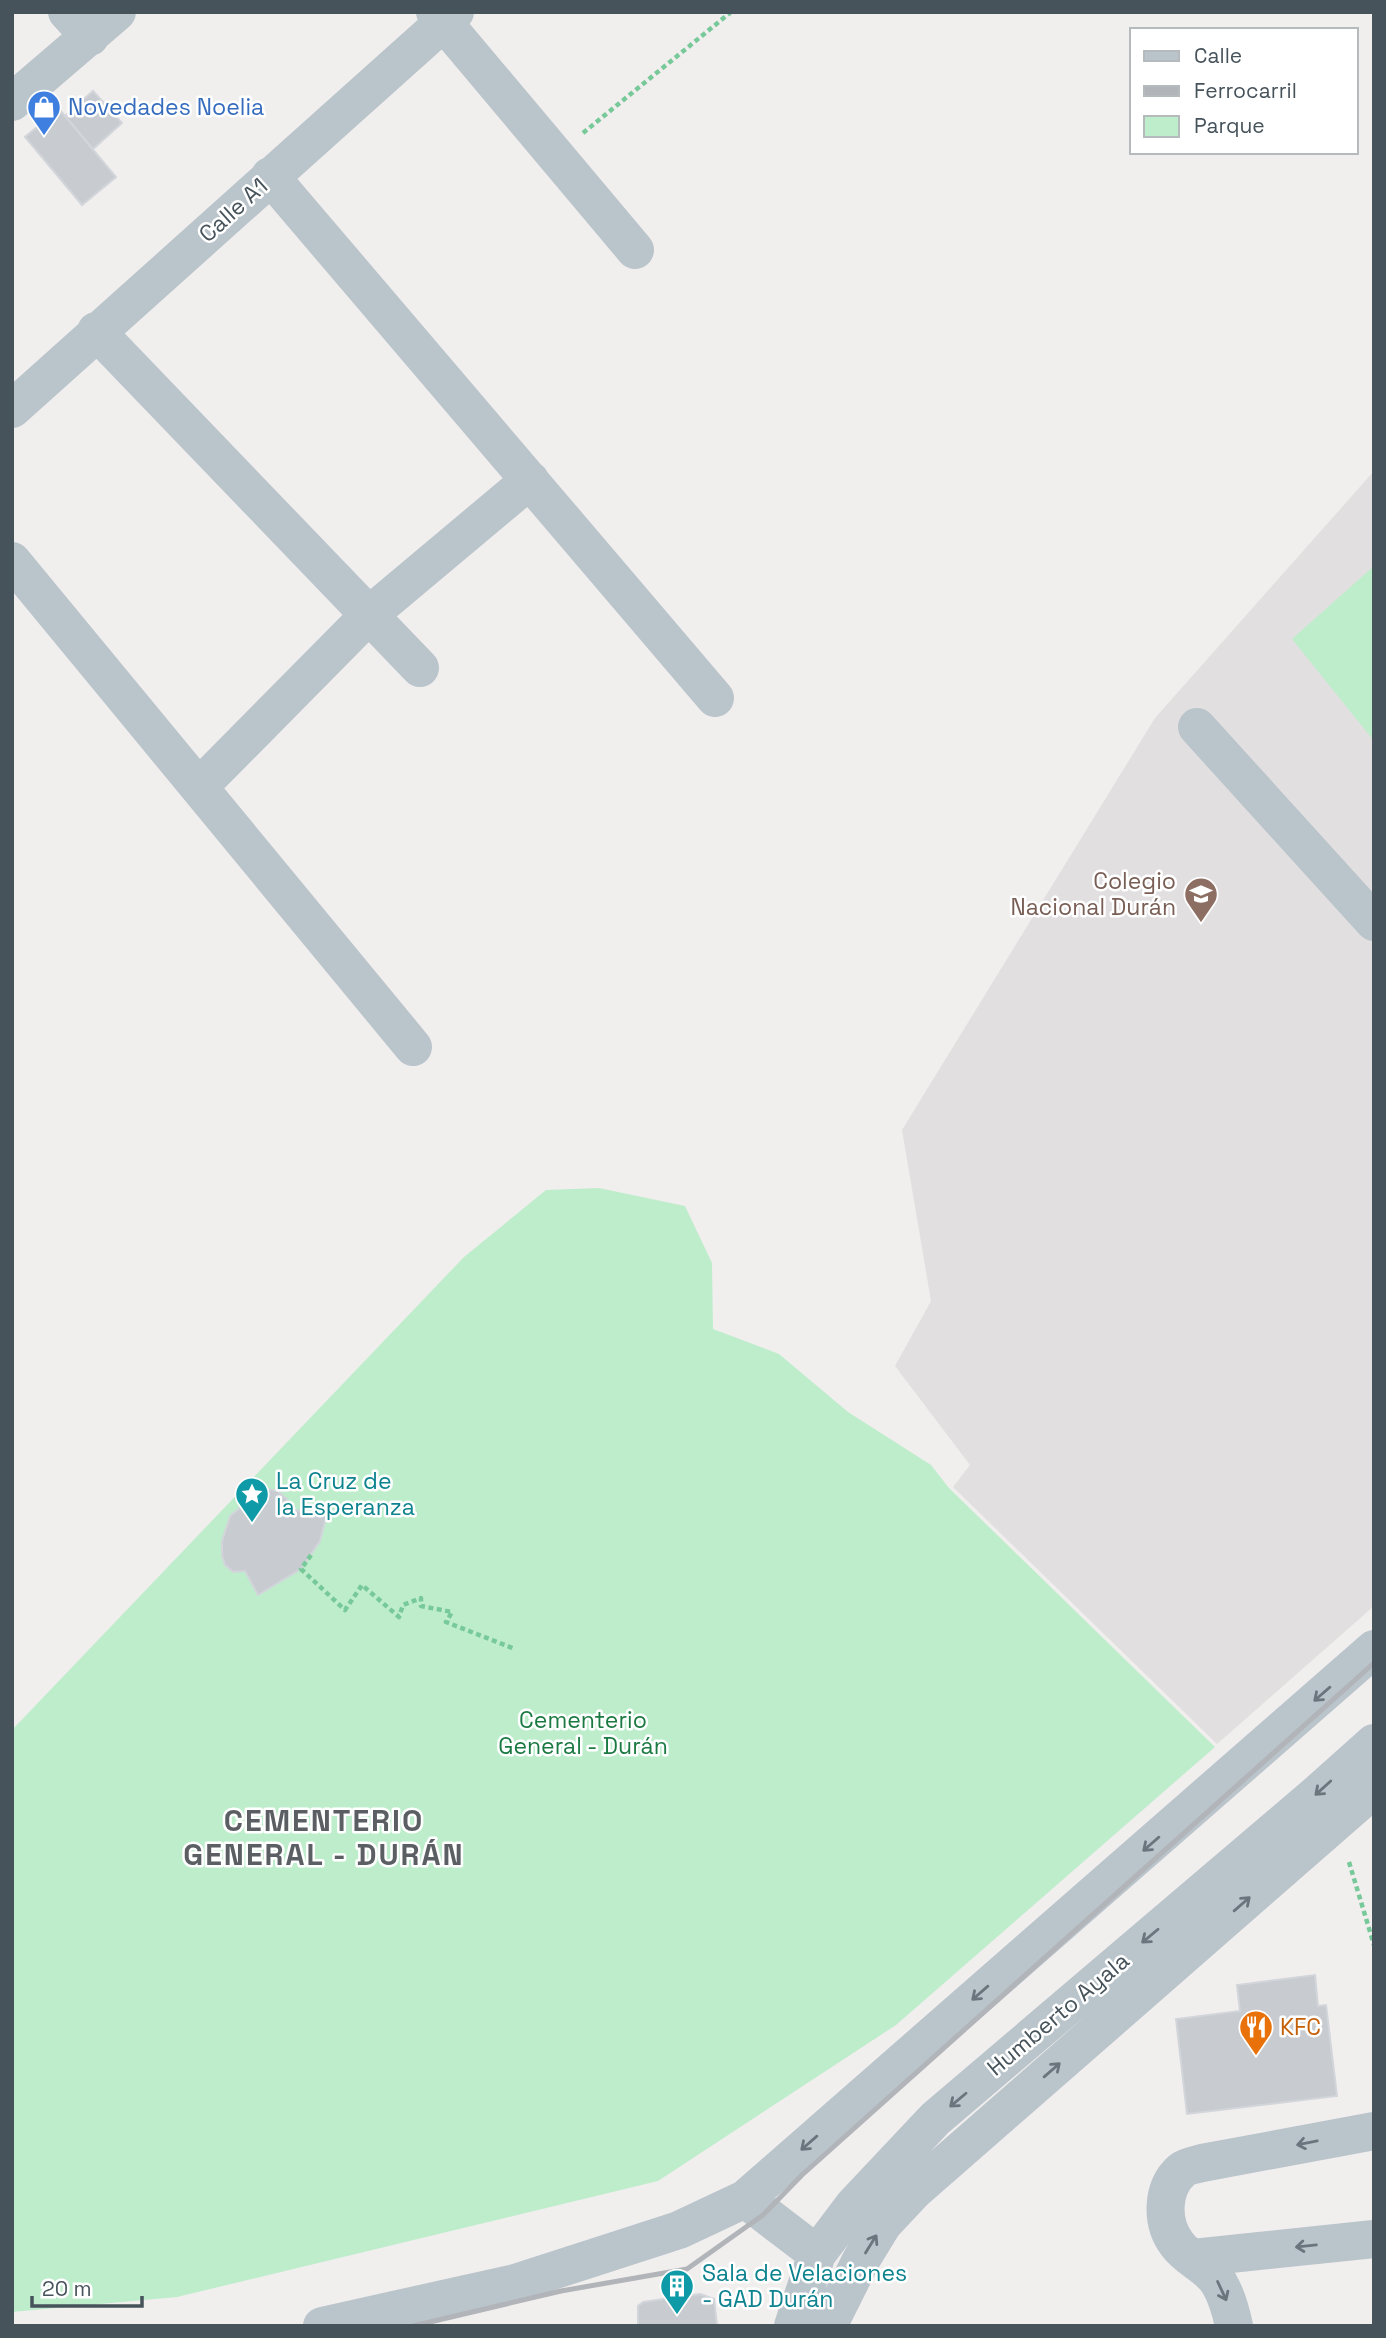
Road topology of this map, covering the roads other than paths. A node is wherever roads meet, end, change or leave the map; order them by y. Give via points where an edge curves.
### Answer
1 (444, 16) edge
2 (91, 21) edge
3 (12, 102) edge
4 (270, 176) junction
5 (635, 250) dead end
6 (96, 331) junction
7 (12, 409) edge
8 (530, 480) junction
9 (12, 561) edge
10 (369, 615) junction
11 (420, 668) dead end
12 (715, 698) dead end
13 (1197, 727) dead end
14 (199, 787) junction
15 (1374, 922) edge
16 (413, 1047) dead end
17 (1374, 1649) edge
18 (1374, 1743) edge
19 (1374, 1789) edge
20 (1374, 2131) edge
21 (745, 2199) junction
22 (1374, 2239) edge
23 (817, 2254) junction
24 (1193, 2258) junction
25 (322, 2326) edge
26 (793, 2326) edge
27 (828, 2326) edge
28 (1234, 2326) edge

1 - 4 street, Calle A1
1 - 5 street
2 - 3 street
4 - 6 street, Calle A1
4 - 8 street
6 - 7 street, Calle A1
6 - 10 street
8 - 10 street
8 - 12 street
9 - 14 street
10 - 11 street
10 - 14 street
13 - 15 street
14 - 16 street
17 -> 21 street
18 -> 23 street, Humberto Ayala via 935,2119 854,2205
27 -> 19 street, Humberto Ayala via 883,2224 914,2191
20 -> 24 street via 1184,2168 1171,2181 1164,2203 1168,2228 1177,2245
21 - 23 street
21 - 25 street via 679,2230 514,2283
22 -> 24 street
23 - 26 street, Humberto Ayala
24 -> 28 street via 1220,2283

